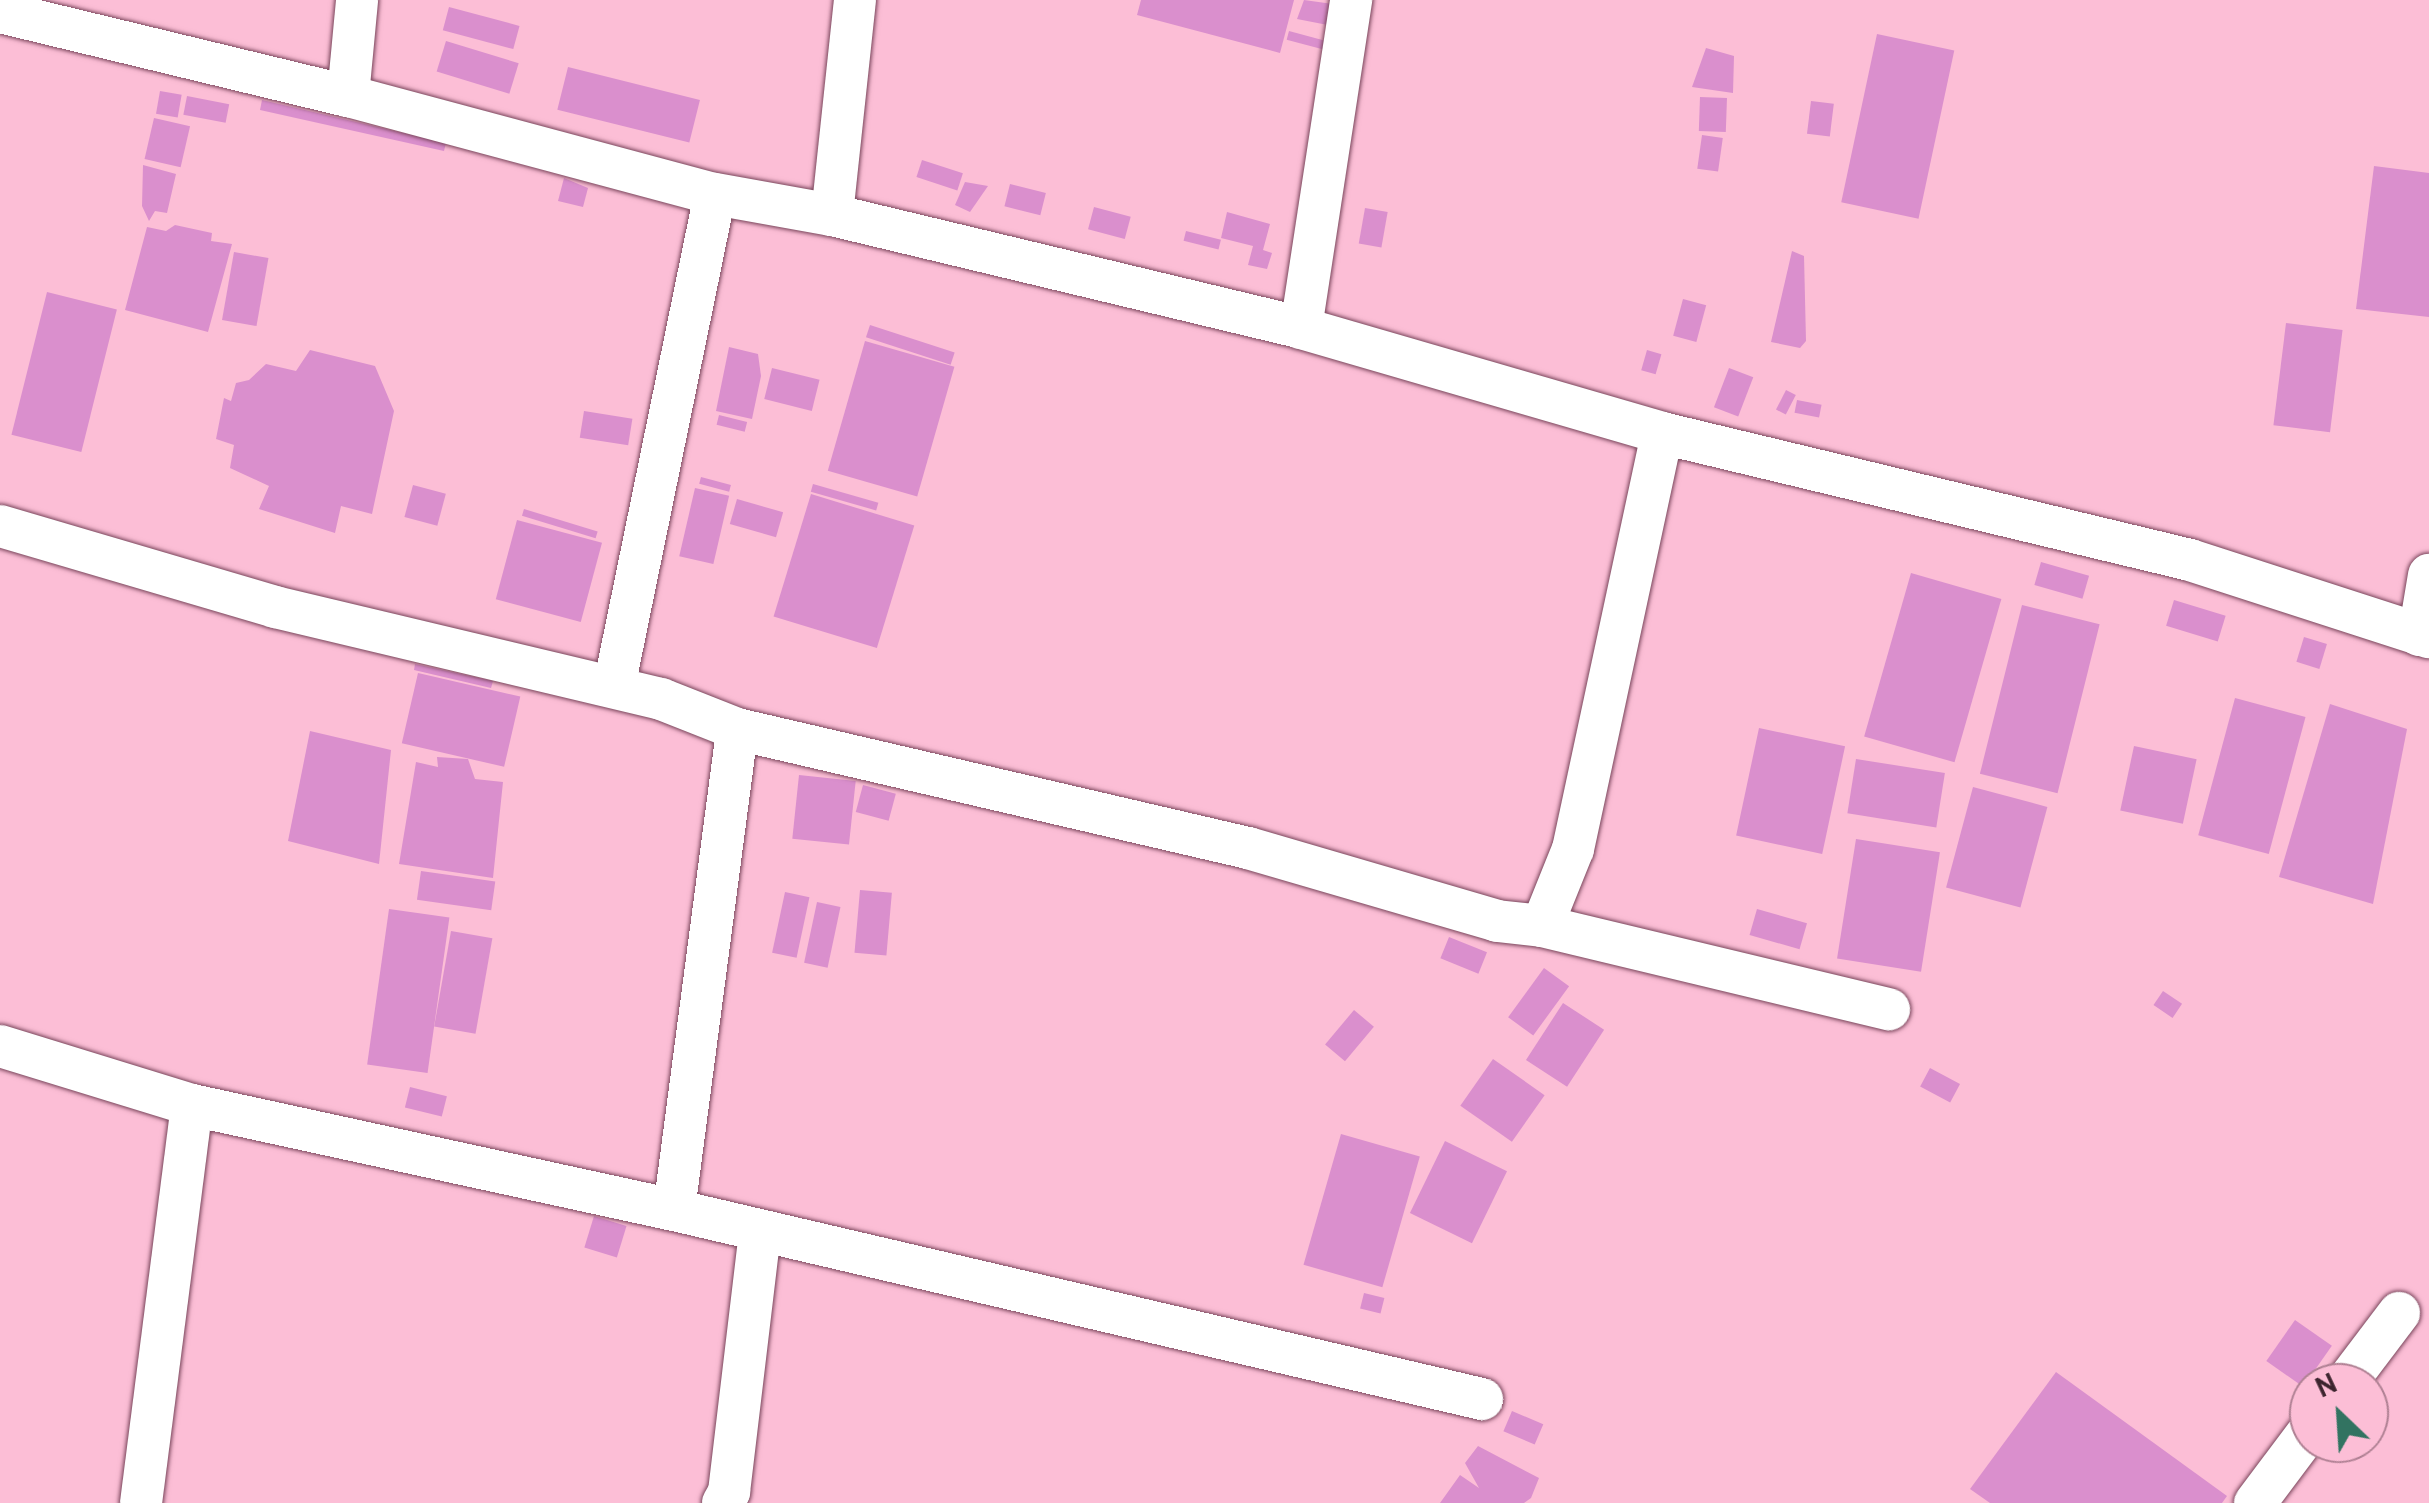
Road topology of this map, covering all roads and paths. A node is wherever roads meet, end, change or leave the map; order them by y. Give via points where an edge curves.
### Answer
1 (357, 0) edge
2 (855, 0) edge
3 (1351, 0) edge
4 (0, 12) edge
5 (348, 96) junction
6 (715, 194) junction
7 (832, 214) junction
8 (1301, 328) junction
9 (1662, 433) junction
10 (0, 526) edge
11 (2429, 575) edge
12 (2424, 636) edge
13 (614, 687) junction
14 (737, 728) junction
15 (1542, 926) junction
16 (1889, 1009) dead end
17 (0, 1046) edge
18 (192, 1105) junction
19 (674, 1210) junction
20 (760, 1231) junction
21 (2399, 1312) dead end
22 (2361, 1363) edge
23 (1482, 1399) dead end
24 (2289, 1457) edge
25 (141, 1503) edge
26 (723, 1503) edge
27 (2254, 1503) edge

1 - 5 street
2 - 7 street
3 - 8 street
4 - 5 street
5 - 6 street
6 - 7 street
6 - 13 street
7 - 8 street
8 - 9 street
9 - 12 street via 2190,560
9 - 15 street via 1573,849
10 - 13 street via 275,608
11 - 12 street
13 - 14 street
14 - 15 street via 1248,848 1497,921
14 - 19 street
15 - 16 street
17 - 18 street
18 - 19 street
18 - 25 street
19 - 20 street
20 - 23 street
20 - 26 street
21 - 22 street
24 - 27 street

